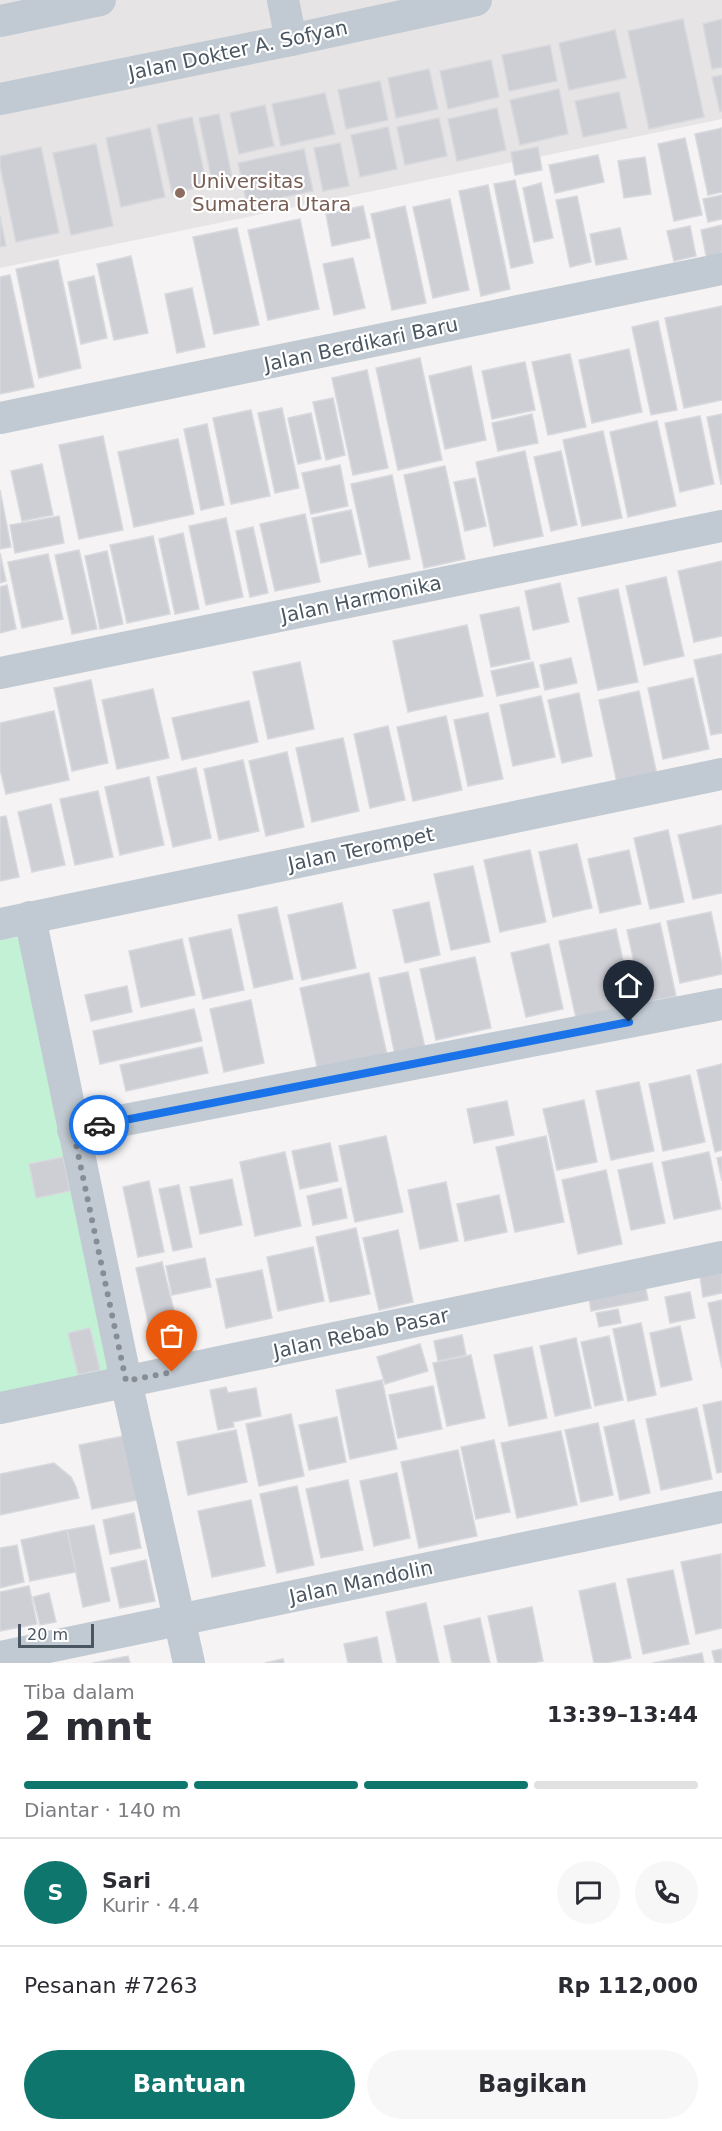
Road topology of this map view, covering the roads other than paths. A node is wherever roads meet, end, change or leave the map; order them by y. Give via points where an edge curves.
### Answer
1 (100, 0) edge
2 (283, 0) edge
3 (476, 0) edge
4 (0, 21) edge
5 (291, 40) junction
6 (0, 99) edge
7 (722, 269) edge
8 (0, 418) edge
9 (722, 526) edge
10 (0, 673) edge
11 (722, 774) edge
12 (30, 917) junction
13 (0, 924) edge
14 (722, 1004) edge
15 (73, 1130) junction
16 (722, 1257) edge
17 (126, 1381) junction
18 (0, 1408) edge
19 (722, 1508) edge
20 (180, 1619) junction
21 (0, 1657) edge
22 (189, 1663) edge

1 - 4 street
2 - 5 street
3 - 5 street, Jalan Dokter A. Sofyan
5 - 6 street, Jalan Dokter A. Sofyan
7 - 8 street, Jalan Berdikari Baru
9 - 10 street, Jalan Harmonika
11 - 12 street, Jalan Terompet
12 - 13 street, Jalan Terompet
12 - 15 street
14 - 15 street
15 - 17 street
16 - 17 street, Jalan Rebab Pasar
17 - 18 street, Jalan Rebab Pasar
17 - 20 street
19 - 20 street, Jalan Mandolin
20 - 21 street, Jalan Mandolin
20 - 22 street

